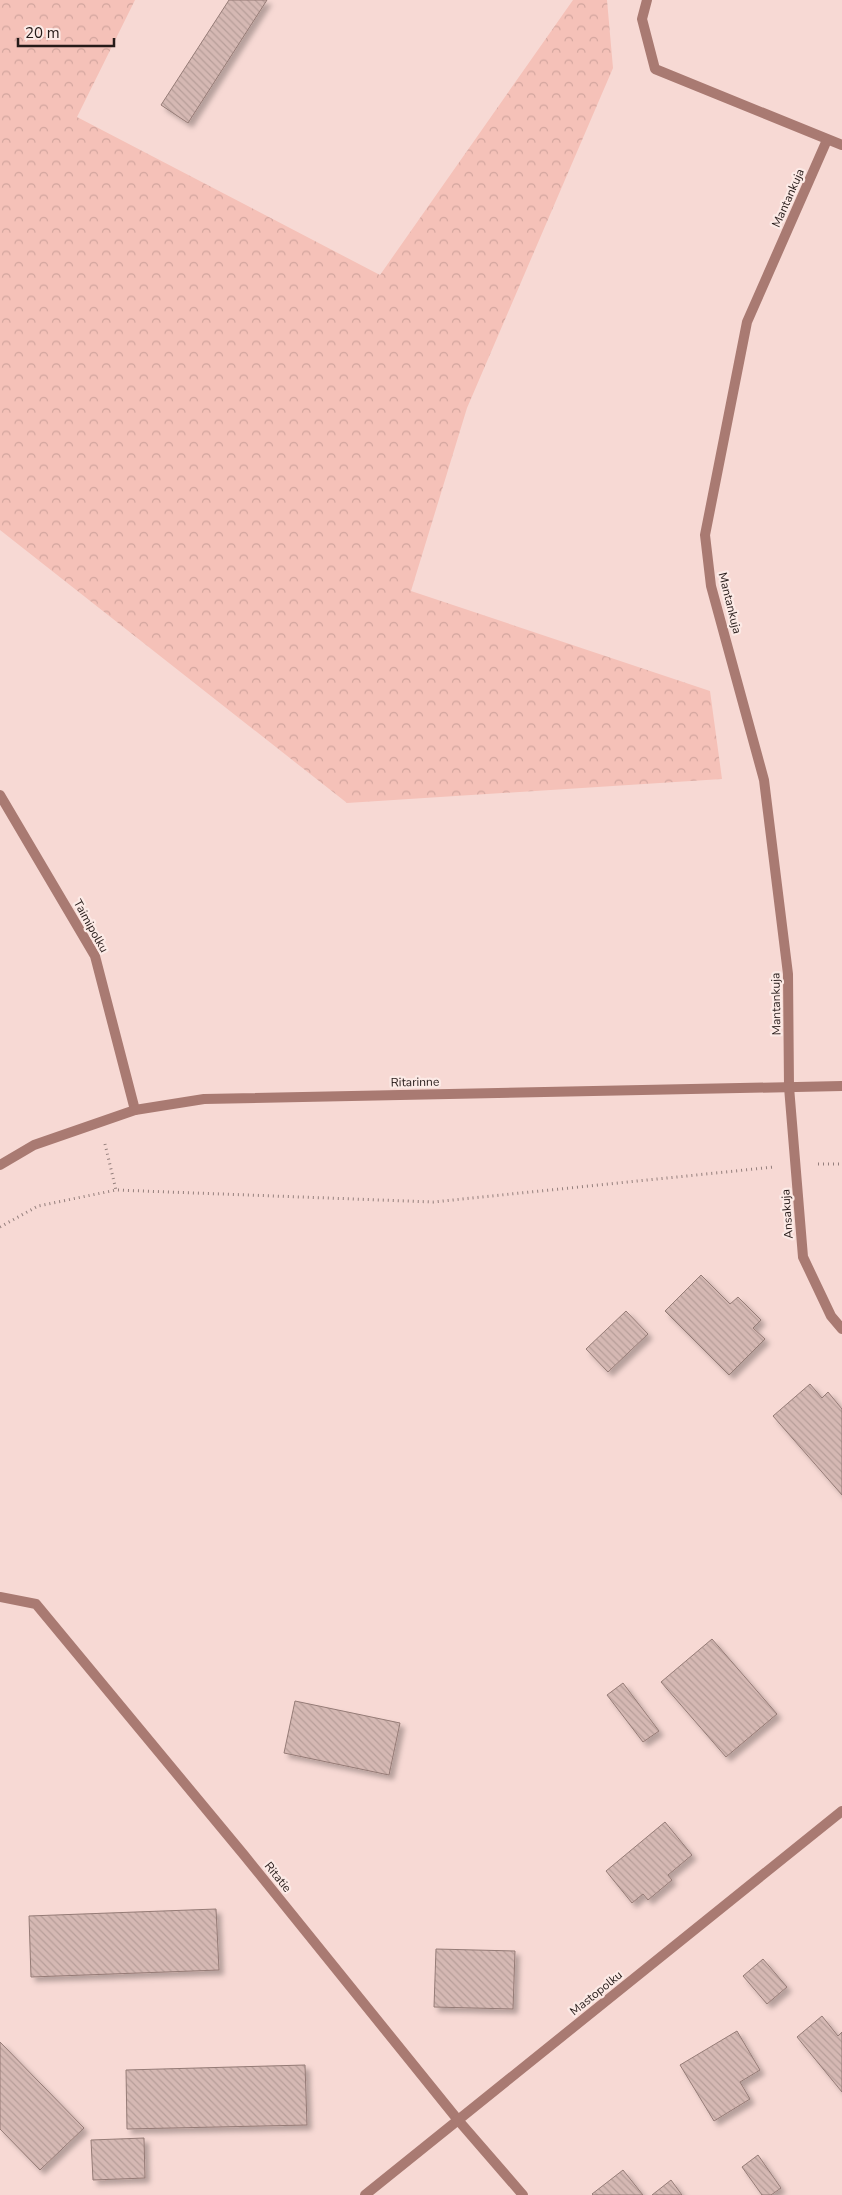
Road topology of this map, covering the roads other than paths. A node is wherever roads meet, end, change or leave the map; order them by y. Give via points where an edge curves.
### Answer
1 (647, 0) edge
2 (827, 140) junction
3 (842, 145) edge
4 (0, 795) edge
5 (842, 1086) edge
6 (789, 1087) junction
7 (135, 1110) junction
8 (0, 1165) edge
9 (842, 1329) edge
10 (0, 1597) edge
11 (842, 1811) edge
12 (458, 2120) junction
13 (365, 2195) edge
14 (523, 2195) edge

1 - 2 street via 642,19 655,69
2 - 3 street
2 - 6 street, Mantankuja via 747,322 705,535 711,586 764,780 788,974
4 - 7 street, Taimipolku via 95,956
5 - 6 street, Ritarinne
6 - 7 street, Ritarinne via 204,1099
6 - 9 street, Ansakuja via 803,1257 830,1316
7 - 8 street, Ritarinne via 34,1145
10 - 12 street, Ritatie via 36,1604
11 - 12 street, Mastopolku
12 - 13 street, Mastopolku
12 - 14 street, Ritatie

